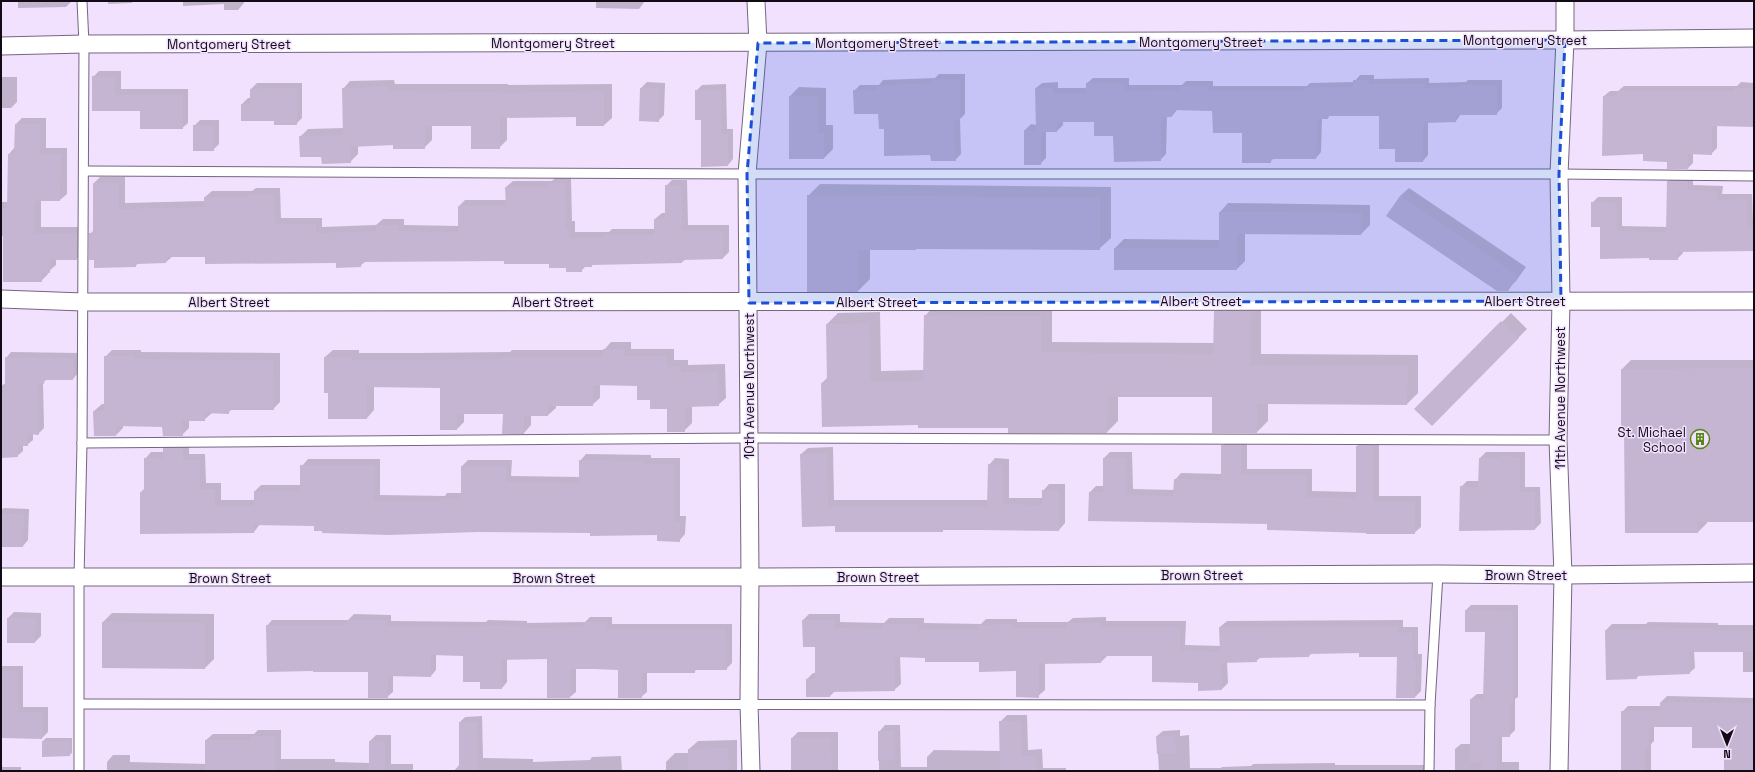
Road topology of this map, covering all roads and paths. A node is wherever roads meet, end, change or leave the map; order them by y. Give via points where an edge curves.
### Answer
1 (82, 1) edge
2 (756, 1) edge
3 (1565, 1) edge
4 (1754, 38) edge
5 (1565, 40) junction
6 (758, 43) junction
7 (84, 44) junction
8 (1, 46) edge
9 (84, 170) junction
10 (747, 174) junction
11 (1559, 174) junction
12 (1754, 176) edge
13 (1, 299) edge
14 (1561, 301) junction
15 (1754, 301) edge
16 (83, 302) junction
17 (748, 303) junction
18 (749, 438) junction
19 (1558, 440) junction
20 (82, 443) junction
21 (1754, 573) edge
22 (1438, 574) junction
23 (1563, 575) junction
24 (1, 577) edge
25 (750, 577) junction
26 (79, 578) junction
27 (80, 704) junction
28 (749, 704) junction
29 (1430, 706) junction
30 (79, 771) edge
31 (751, 771) edge
32 (1429, 771) edge
33 (1559, 771) edge

1 - 7 lane
2 - 6 street, 10th Avenue Northwest
3 - 5 street, 11th Avenue Northwest
4 - 5 street, Montgomery Street
5 - 6 street, Montgomery Street
5 - 11 street, 11th Avenue Northwest
6 - 7 street, Montgomery Street
6 - 10 street, 10th Avenue Northwest
7 - 8 street, Montgomery Street
7 - 9 lane
9 - 10 lane
9 - 16 lane
10 - 11 lane
10 - 17 street, 10th Avenue Northwest
11 - 12 lane
11 - 14 street, 11th Avenue Northwest
13 - 16 street, Albert Street
14 - 15 street, Albert Street
14 - 17 street, Albert Street
14 - 19 street, 11th Avenue Northwest
16 - 17 street, Albert Street
16 - 20 lane
17 - 18 street, 10th Avenue Northwest
18 - 19 lane
18 - 20 lane
18 - 25 street, 10th Avenue Northwest
19 - 23 street, 11th Avenue Northwest
20 - 26 lane
21 - 23 street, Brown Street
22 - 23 street, Brown Street
22 - 25 street, Brown Street
22 - 29 lane
23 - 33 street, 11th Avenue Northwest
24 - 26 street, Brown Street
25 - 26 street, Brown Street
25 - 28 street, 10th Avenue Northwest
26 - 27 lane
27 - 28 lane
27 - 30 lane
28 - 29 lane
28 - 31 street, 10th Avenue Northwest
29 - 32 lane

